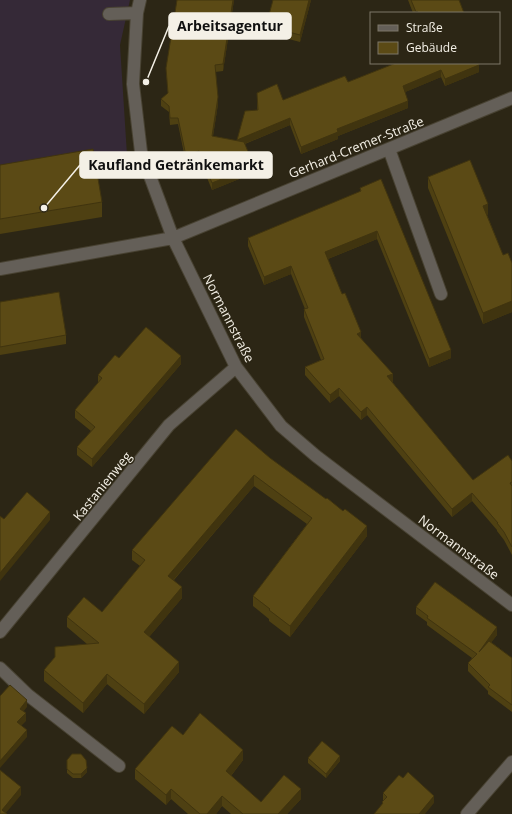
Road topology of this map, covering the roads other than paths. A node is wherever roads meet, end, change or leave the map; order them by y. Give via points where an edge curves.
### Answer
1 (140, 0) edge
2 (137, 13) junction
3 (109, 14) dead end
4 (512, 98) edge
5 (389, 149) junction
6 (173, 238) junction
7 (0, 269) edge
8 (441, 294) dead end
9 (236, 367) junction
10 (512, 605) edge
11 (0, 632) edge
12 (0, 668) edge
13 (512, 762) edge
14 (119, 766) dead end
15 (467, 814) edge

1 - 2 street, Normannstraße
2 - 3 street
2 - 6 street, Normannstraße via 133,84 141,152
4 - 5 street, Gerhard-Cremer-Straße
5 - 6 street, Gerhard-Cremer-Straße
5 - 8 street
6 - 7 street, Gerhard-Cremer-Straße
6 - 9 street, Normannstraße
9 - 10 street, Normannstraße via 281,426 316,456
9 - 11 street, Kastanienweg via 170,425
12 - 14 street via 28,695
13 - 15 street

